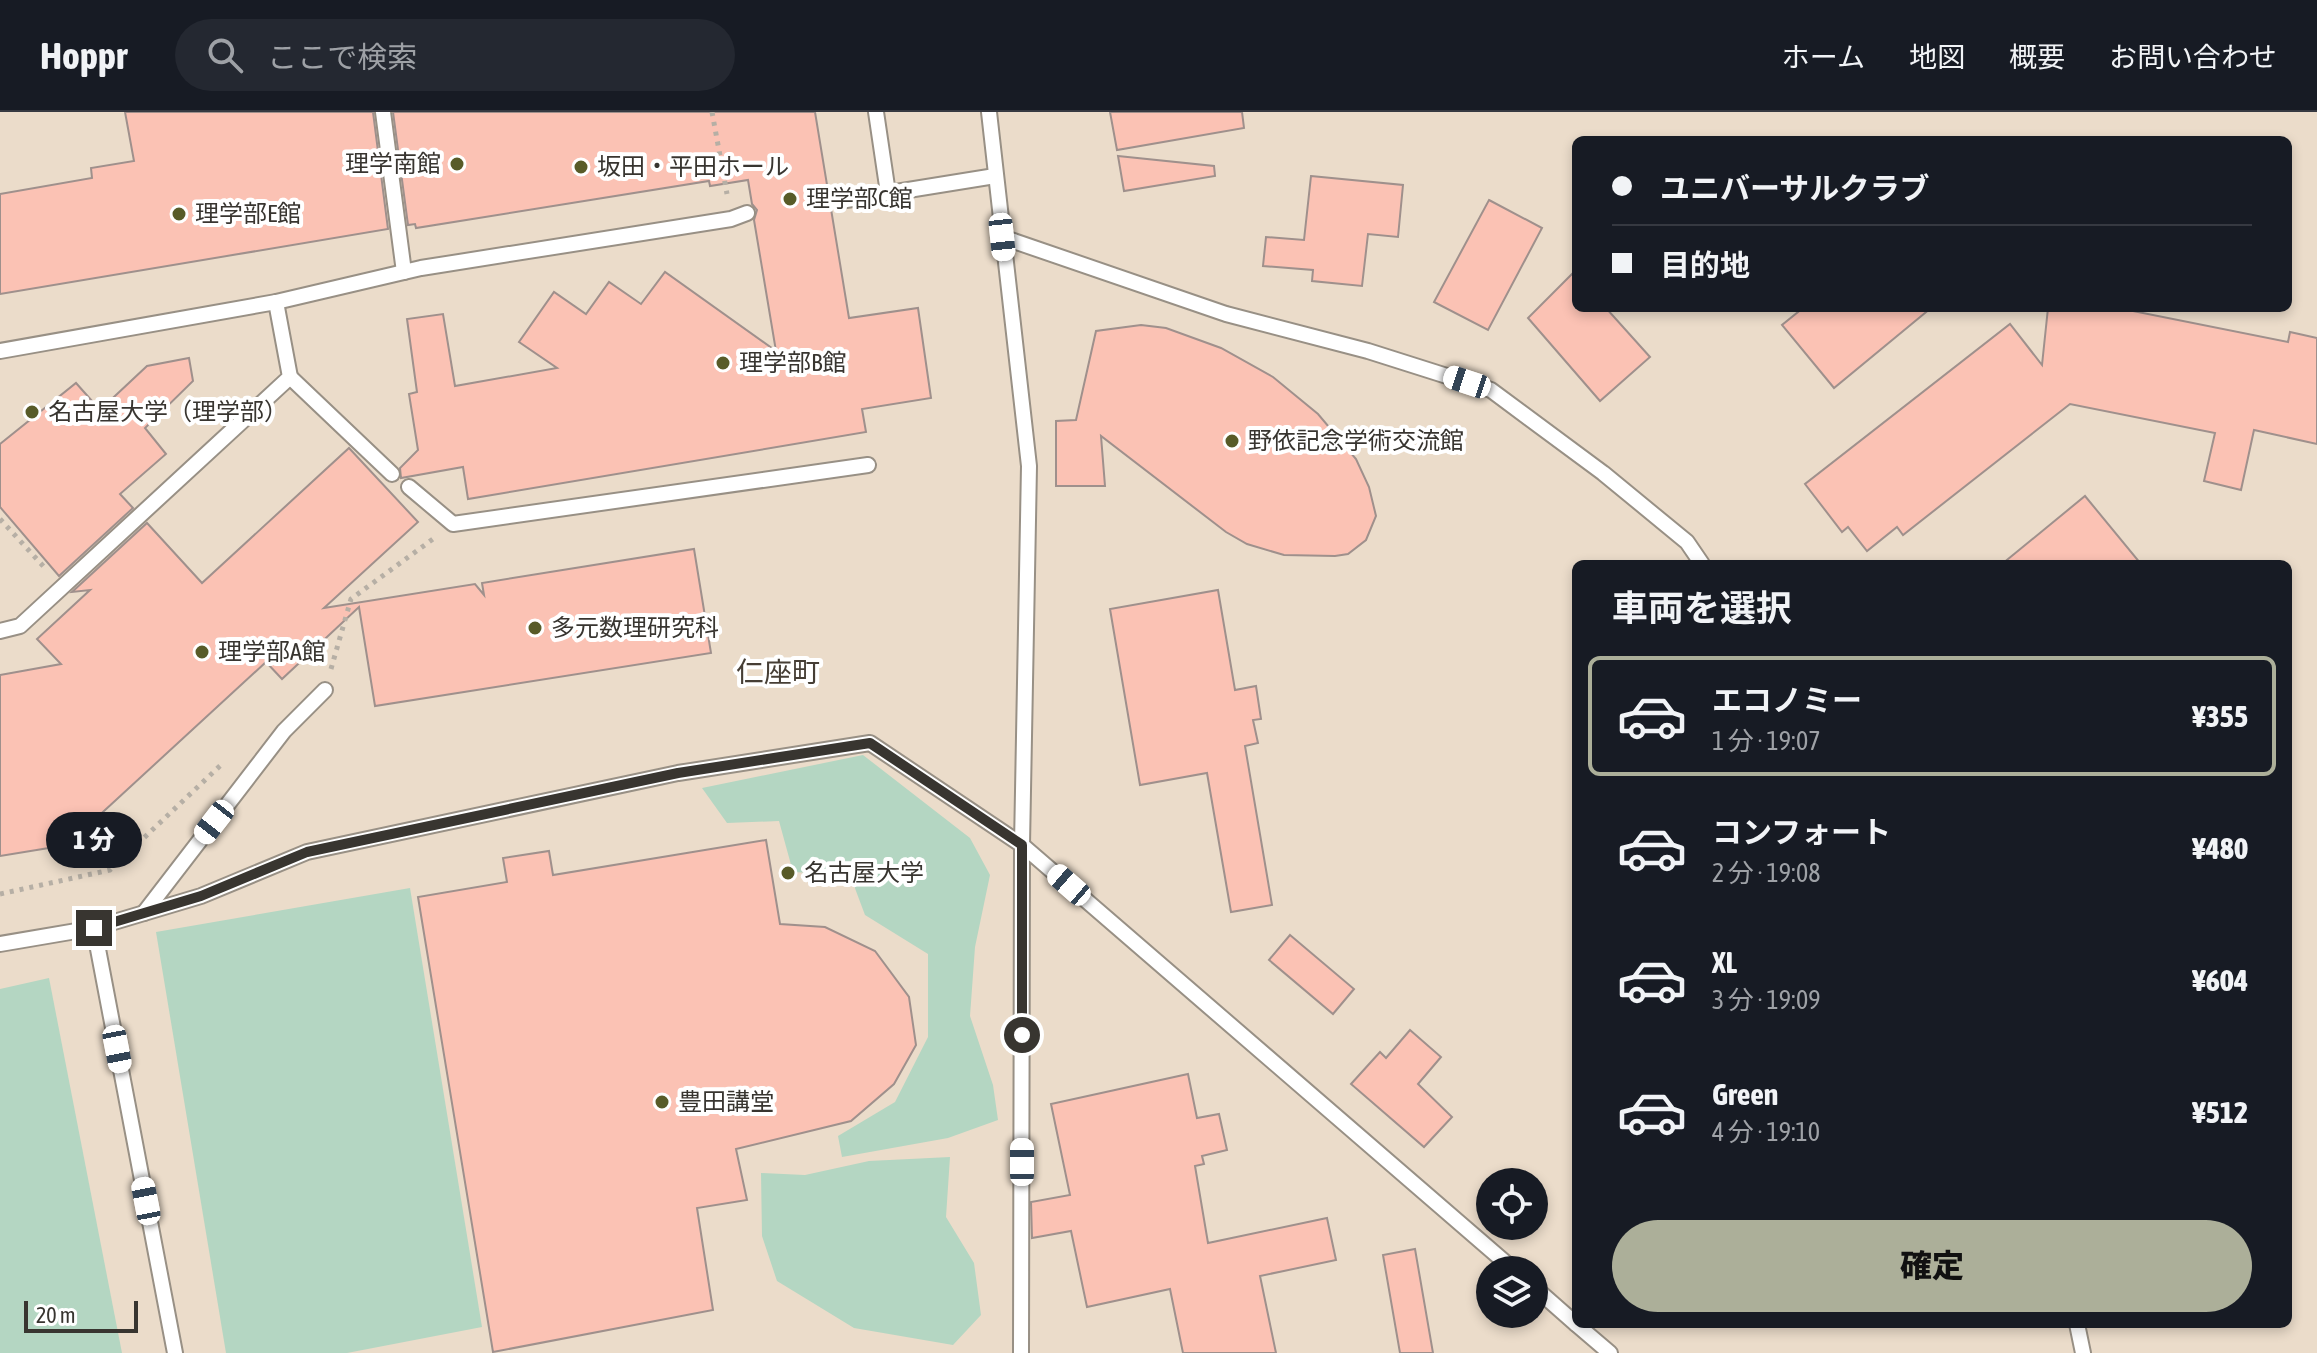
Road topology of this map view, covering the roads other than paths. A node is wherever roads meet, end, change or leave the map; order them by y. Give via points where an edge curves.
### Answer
1 (383, 112) edge
2 (876, 112) edge
3 (989, 112) edge
4 (995, 176) junction
5 (888, 193) junction
6 (840, 201) dead end
7 (747, 213) dead end
8 (1002, 237) junction
9 (404, 272) junction
10 (276, 302) junction
11 (0, 351) edge
12 (290, 377) junction
13 (868, 465) dead end
14 (392, 474) dead end
15 (409, 487) dead end
16 (1699, 560) edge
17 (0, 631) edge
18 (325, 690) road end
19 (1022, 845) junction
20 (144, 913) junction
21 (94, 928) junction
22 (0, 944) edge
23 (1498, 1256) edge
24 (1548, 1299) edge
25 (1572, 1320) edge
26 (1581, 1328) edge
27 (2078, 1328) edge
28 (175, 1353) edge
29 (1021, 1353) edge
30 (1610, 1353) edge
31 (2083, 1353) edge

1 - 9 lane
2 - 5 lane
3 - 4 lane
4 - 5 lane
4 - 8 lane
5 - 6 lane
7 - 9 lane
8 - 16 lane via 1226,314 1491,390 1615,483 1687,542
8 - 19 lane via 1029,466
9 - 10 lane
10 - 11 lane
10 - 12 lane
12 - 14 lane
12 - 17 lane via 20,626
13 - 15 lane via 453,524
18 - 20 lane via 284,731
19 - 20 lane via 870,743 678,773 307,852 201,896
19 - 23 lane
19 - 29 lane
20 - 21 lane
21 - 22 lane
21 - 28 lane
24 - 25 lane
26 - 30 lane
27 - 31 lane

